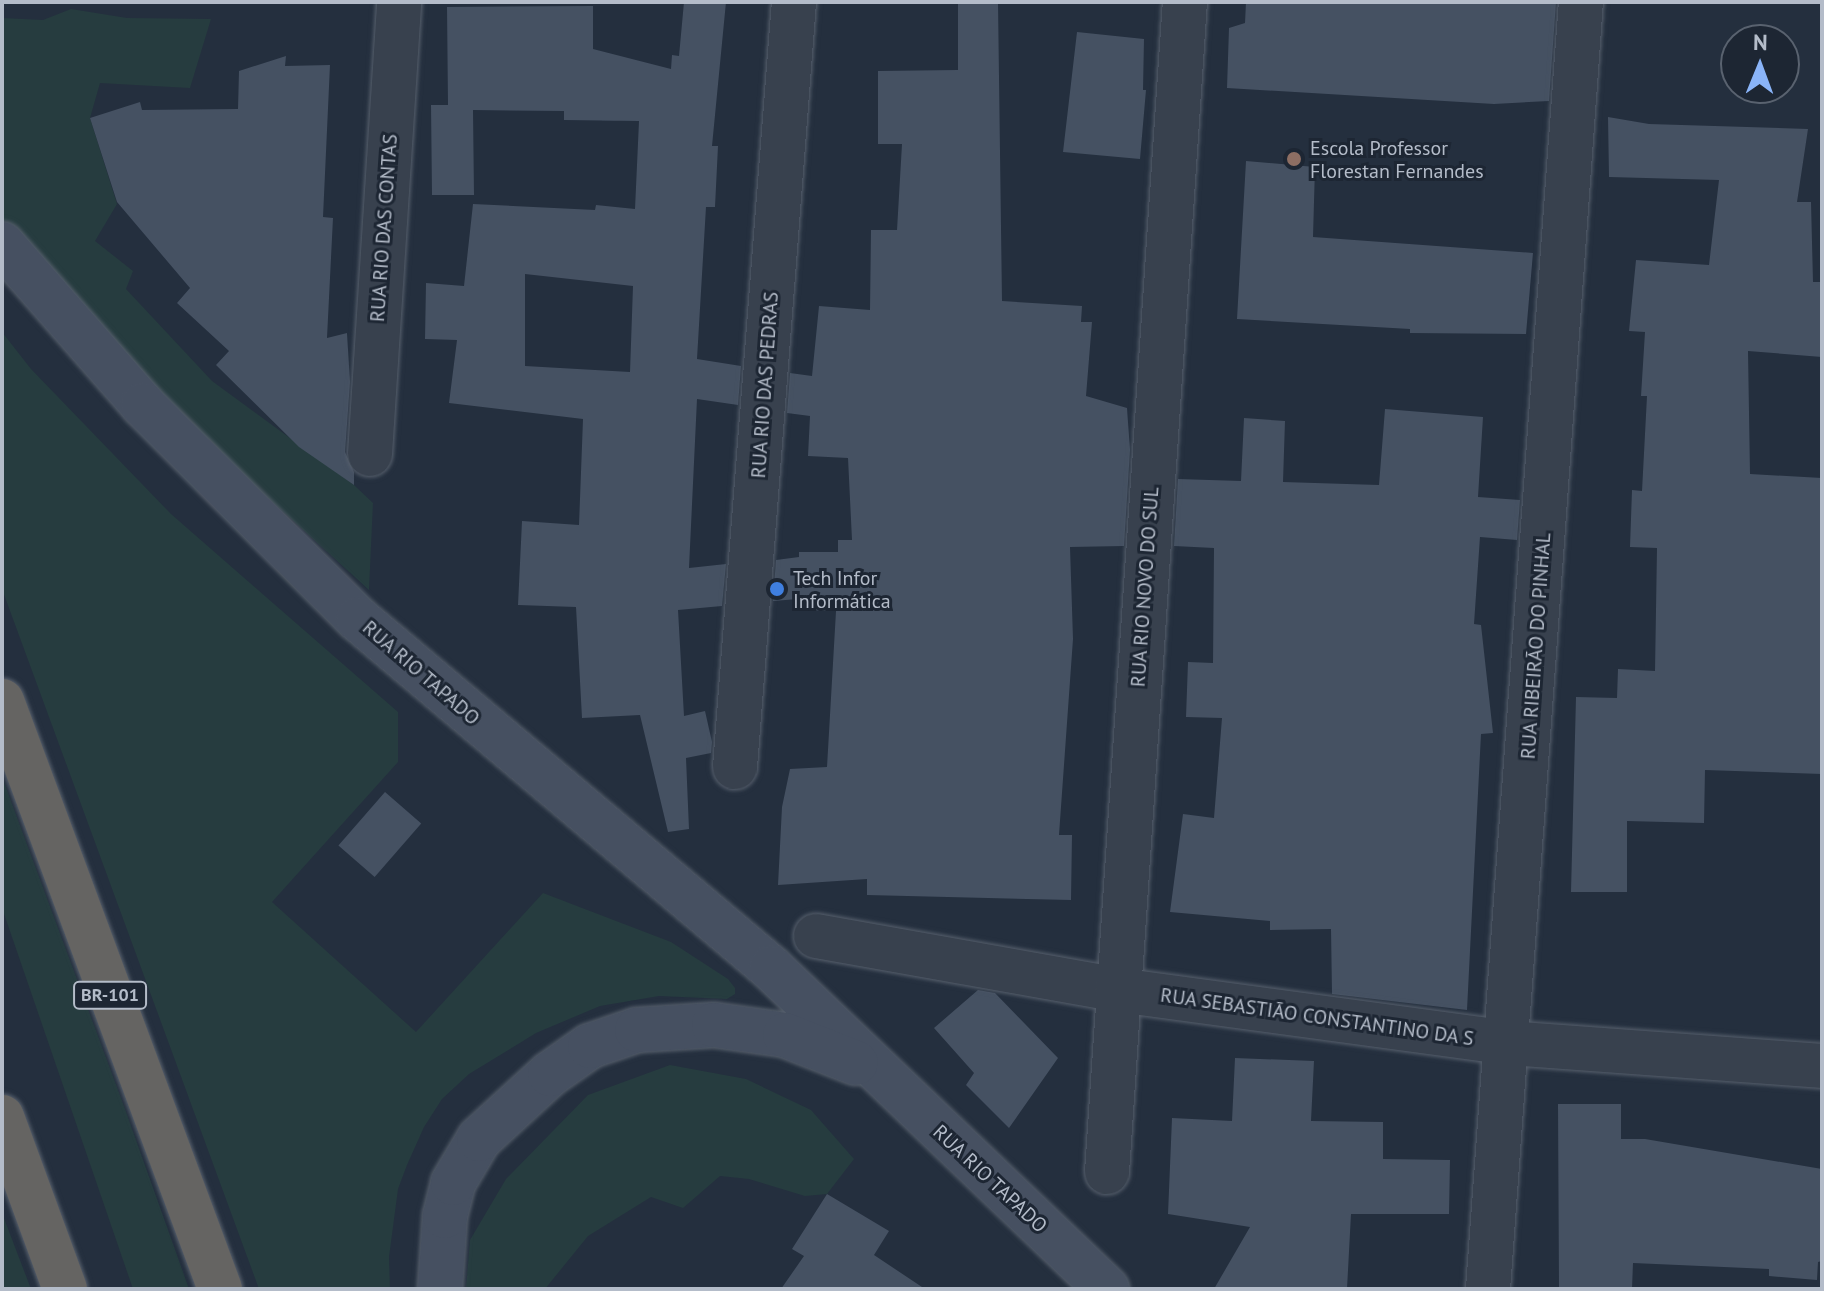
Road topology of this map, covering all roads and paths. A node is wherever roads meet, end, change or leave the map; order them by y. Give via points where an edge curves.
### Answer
1 (399, 2) edge
2 (794, 2) edge
3 (1185, 2) edge
4 (1581, 2) edge
5 (2, 244) edge
6 (370, 454) dead end
7 (2, 701) edge
8 (735, 767) dead end
9 (816, 936) dead end
10 (1118, 990) junction
11 (1508, 1043) junction
12 (1822, 1066) edge
13 (873, 1069) junction
14 (2, 1117) edge
15 (1107, 1172) dead end
16 (65, 1289) edge
17 (220, 1289) edge
18 (440, 1289) edge
19 (1107, 1289) edge
20 (1488, 1289) edge

1 - 6 street, RUA RIO DAS CONTAS
2 - 8 street, RUA RIO DAS PEDRAS
3 - 10 street, RUA RIO NOVO DO SUL
4 - 11 street, RUA RIBEIRÃO DO PINHAL
5 - 13 main road, RUA RIO TAPADO via 143,405 358,619 771,968
7 - 17 highway, BR-101
9 - 10 street, RUA SEBASTIÃO CONSTANTINO DA S
10 - 11 street, RUA SEBASTIÃO CONSTANTINO DA S
10 - 15 street, RUA RIO NOVO DO SUL
11 - 12 street, RUA SEBASTIÃO CONSTANTINO DA S
11 - 20 street, RUA RIBEIRÃO DO PINHAL
13 - 18 main road, RUA RIO TAPADO via 785,1035 714,1025 637,1030 590,1046 550,1074 479,1139 453,1183
13 - 19 main road, RUA RIO TAPADO
14 - 16 highway

